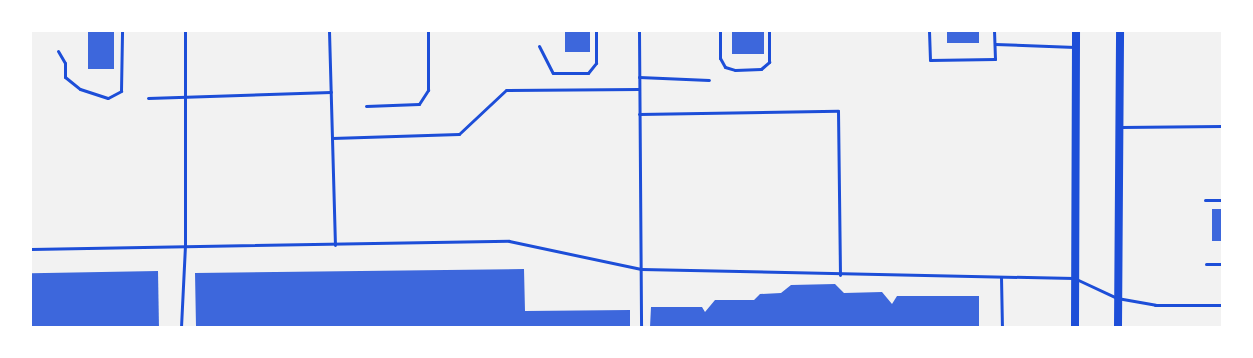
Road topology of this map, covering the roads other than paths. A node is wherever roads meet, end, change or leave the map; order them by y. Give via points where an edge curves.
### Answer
1 (122, 31) edge
2 (185, 31) edge
3 (329, 31) edge
4 (428, 31) edge
5 (596, 31) edge
6 (639, 31) edge
7 (720, 31) edge
8 (769, 31) edge
9 (929, 31) edge
10 (994, 31) edge
11 (1076, 31) edge
12 (1120, 31) edge
13 (995, 44) junction
14 (539, 46) dead end
15 (1077, 47) junction
16 (58, 51) dead end
17 (639, 77) junction
18 (709, 80) dead end
19 (639, 89) junction
20 (331, 92) junction
21 (148, 98) dead end
22 (185, 98) junction
23 (366, 106) dead end
24 (639, 114) junction
25 (1222, 126) edge
26 (1119, 127) junction
27 (332, 138) junction
28 (1205, 200) dead end
29 (1222, 200) edge
30 (335, 244) junction
31 (185, 245) junction
32 (31, 249) edge
33 (1206, 264) dead end
34 (1222, 264) edge
35 (641, 269) junction
36 (840, 275) junction
37 (1001, 277) junction
38 (1074, 278) junction
39 (1117, 298) junction
40 (1222, 305) edge
41 (181, 327) edge
42 (641, 327) edge
43 (1002, 327) edge
44 (1075, 327) edge
45 (1118, 327) edge

1 - 16 lane via 121,91 108,98 80,89 65,77 65,63
2 - 22 lane
3 - 20 lane
4 - 23 lane via 428,90 419,104
5 - 14 lane via 596,63 588,74 553,73
6 - 17 lane
7 - 8 lane via 720,58 725,67 735,70 761,69 769,62
9 - 13 lane via 930,60 995,59
10 - 13 lane
11 - 15 main road
12 - 26 main road
13 - 15 lane
15 - 38 main road
17 - 18 lane
17 - 19 lane
19 - 24 lane
19 - 27 lane via 506,90 459,134
20 - 22 lane
20 - 27 lane
21 - 22 lane
22 - 31 lane
24 - 35 lane
24 - 36 lane via 838,111
25 - 26 lane
26 - 39 main road
27 - 30 lane
28 - 29 lane
30 - 31 lane
30 - 35 lane via 509,241
31 - 32 lane
31 - 41 lane
33 - 34 lane
35 - 36 lane
35 - 42 lane
36 - 37 lane via 912,273
37 - 38 lane
37 - 43 lane
38 - 39 lane
38 - 44 main road
39 - 40 lane via 1155,305
39 - 45 main road

